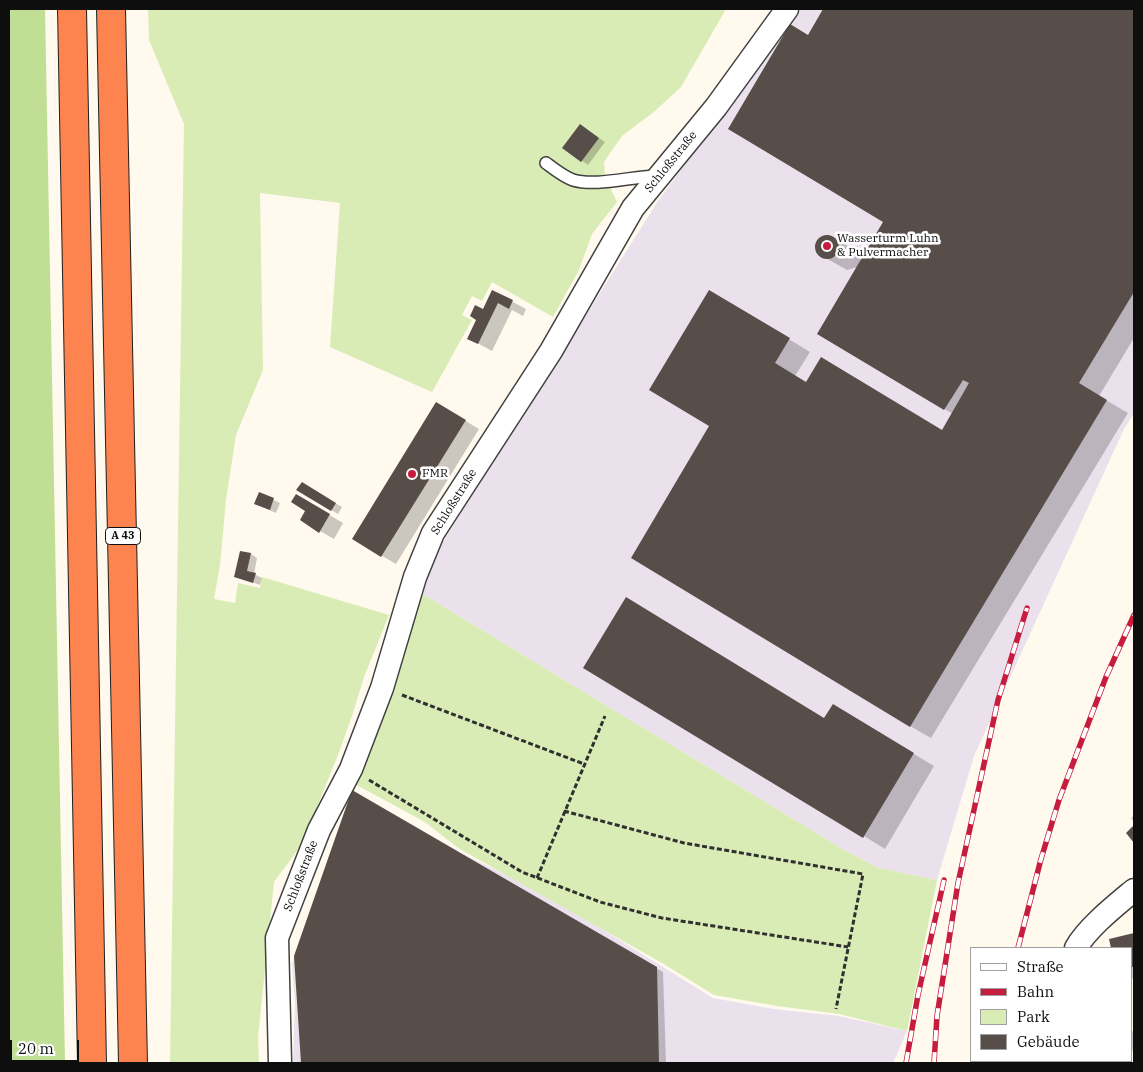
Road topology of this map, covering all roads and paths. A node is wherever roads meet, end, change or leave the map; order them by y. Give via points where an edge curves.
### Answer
1 (72, 9) edge
2 (111, 9) edge
3 (787, 9) edge
4 (546, 163) dead end
5 (659, 176) junction
6 (382, 688) junction
7 (605, 716) dead end
8 (584, 764) junction
9 (351, 769) junction
10 (564, 811) junction
11 (537, 878) junction
12 (1134, 890) edge
13 (848, 947) junction
14 (1077, 947) edge
15 (836, 1009) dead end
16 (92, 1063) edge
17 (133, 1063) edge
18 (280, 1063) edge

1 - 16 highway
2 - 17 highway, A 43
3 - 5 street, Schloßstraße via 716,107
4 - 5 lane via 572,180 592,183
5 - 6 street, Schloßstraße via 632,208 551,351 433,533 415,577
6 - 8 path
6 - 9 street, Schloßstraße
7 - 8 path
8 - 10 path
9 - 11 path
9 - 18 street, Schloßstraße via 319,830 277,938
10 - 11 path
10 - 13 path via 684,843 863,874
11 - 13 path via 600,902 662,918
12 - 14 street
13 - 15 path

